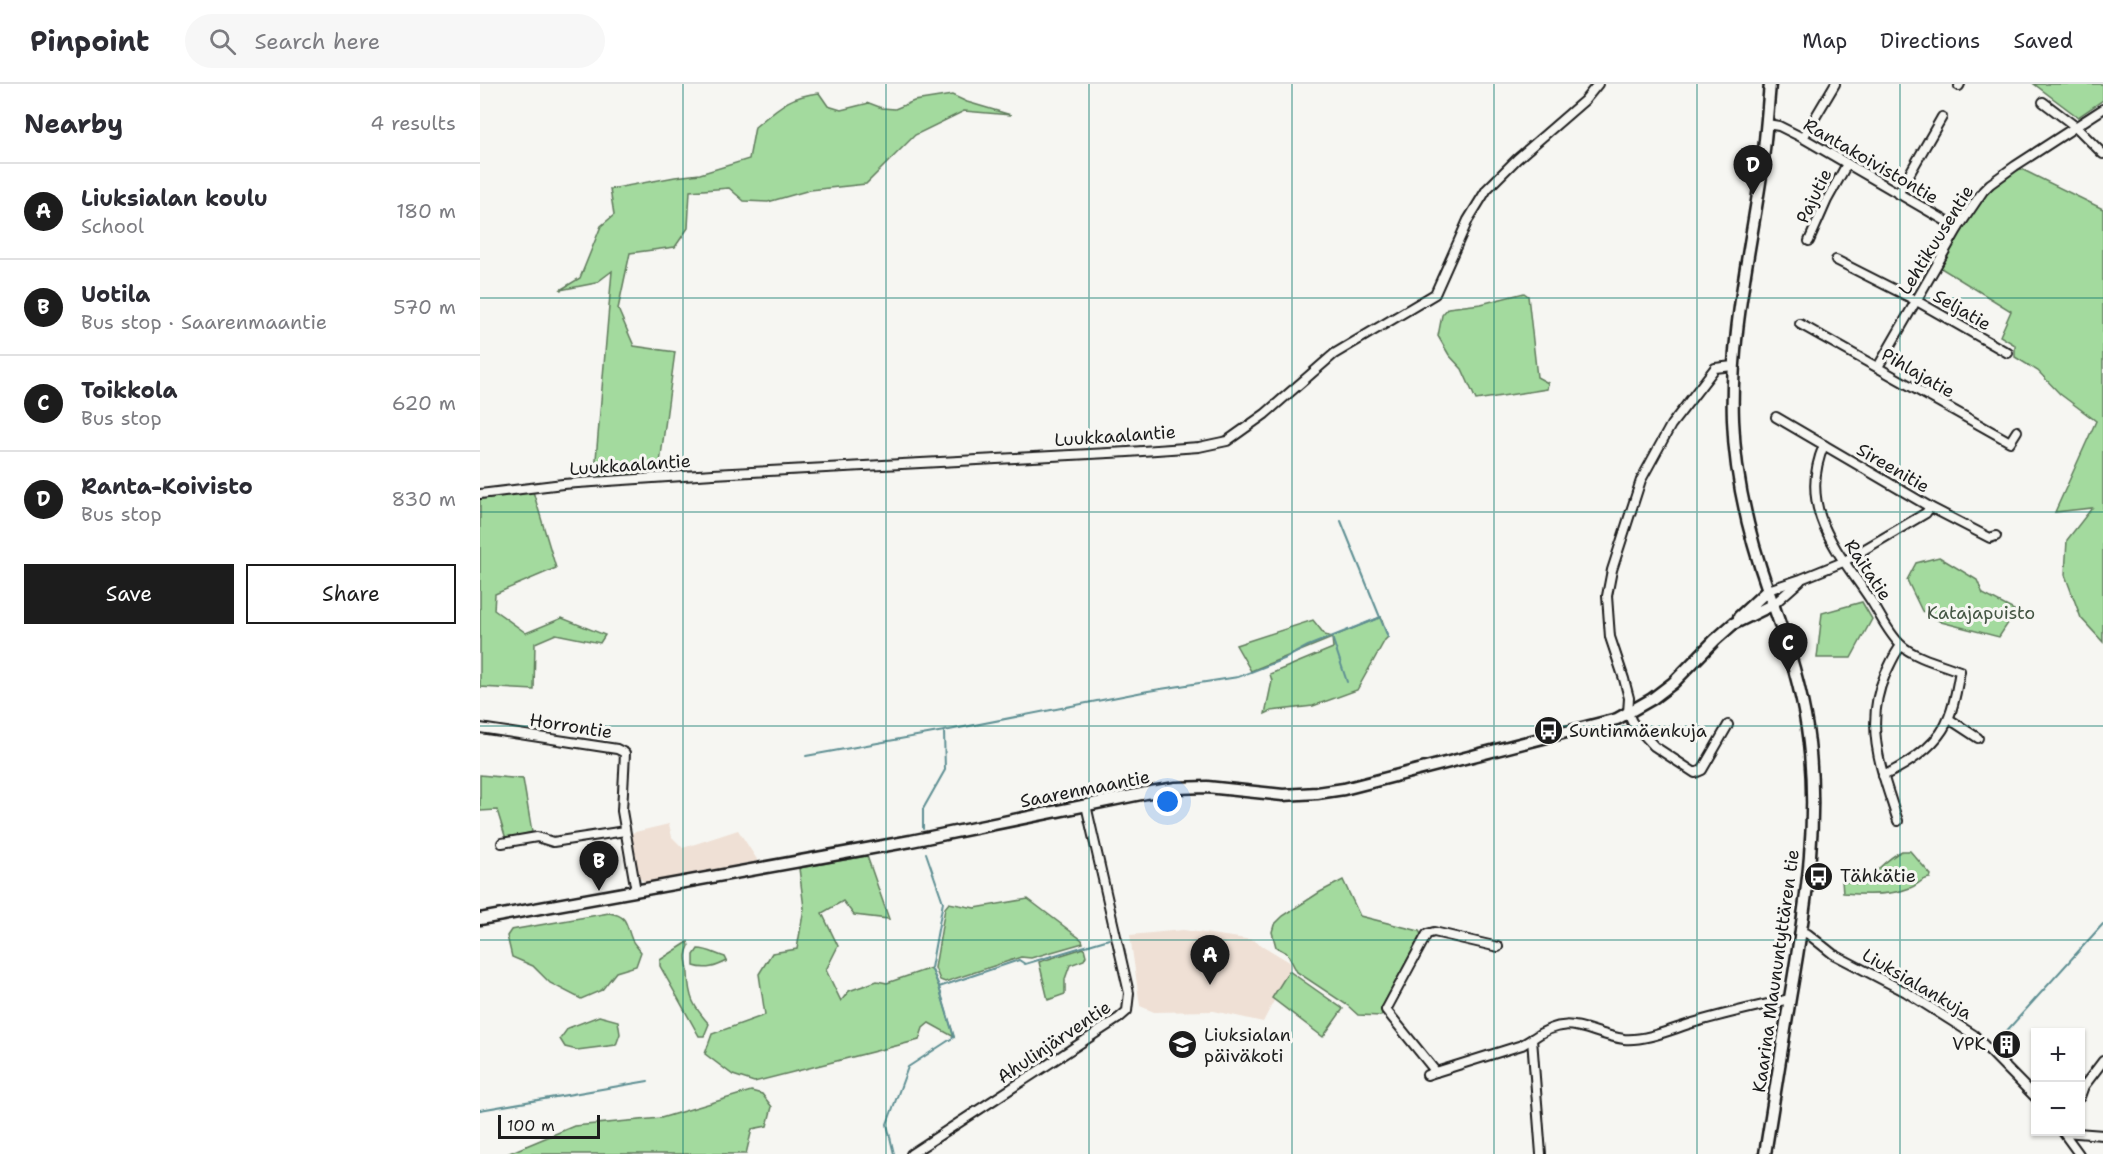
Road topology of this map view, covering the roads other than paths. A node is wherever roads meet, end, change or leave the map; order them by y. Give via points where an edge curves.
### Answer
1 (1598, 84) edge
2 (1770, 84) edge
3 (1835, 84) edge
4 (2043, 102) dead end
5 (2103, 109) edge
6 (1942, 117) dead end
7 (1767, 124) junction
8 (2076, 127) junction
9 (1803, 138) junction
10 (2103, 154) edge
11 (1847, 164) junction
12 (1896, 176) dead end
13 (1905, 182) junction
14 (1898, 194) junction
15 (1958, 228) junction
16 (1809, 241) dead end
17 (1836, 260) dead end
18 (1915, 300) junction
19 (1800, 324) dead end
20 (2008, 353) dead end
21 (1732, 366) junction
22 (1878, 367) junction
23 (1776, 417) dead end
24 (2017, 431) dead end
25 (1824, 445) junction
26 (480, 494) edge
27 (1930, 507) junction
28 (1996, 536) dead end
29 (1843, 561) junction
30 (1801, 579) junction
31 (1768, 590) junction
32 (1774, 604) junction
33 (1733, 624) junction
34 (1901, 646) junction
35 (1628, 713) junction
36 (1949, 719) junction
37 (1728, 725) dead end
38 (480, 728) edge
39 (1978, 738) dead end
40 (1883, 776) junction
41 (1086, 805) junction
42 (1898, 821) dead end
43 (625, 831) junction
44 (502, 843) dead end
45 (636, 891) junction
46 (480, 920) edge
47 (1802, 932) junction
48 (1498, 947) dead end
49 (1790, 999) junction
50 (1532, 1039) junction
51 (2103, 1061) edge
52 (1436, 1072) junction
53 (1427, 1075) dead end
54 (2085, 1085) edge
55 (2031, 1093) edge
56 (2085, 1133) edge
57 (2103, 1135) edge
58 (2067, 1136) edge
59 (911, 1154) edge
60 (1541, 1154) edge
61 (1765, 1154) edge
62 (2079, 1154) edge

1 - 26 street, Luukkaalantie via 1487,189 1468,220 1435,294 1334,354 1265,414 1227,441 1128,452 562,484
2 - 7 street, Kaarina Maununtyttären tie
3 - 9 street
4 - 8 street
5 - 8 street, Lehtikuusentie
6 - 13 street
7 - 9 street, Rantakoivistontie
7 - 21 street, Kaarina Maununtyttären tie
8 - 10 street
8 - 15 street, Lehtikuusentie via 1990,184
9 - 11 street, Rantakoivistontie
11 - 14 street, Rantakoivistontie
11 - 16 street, Pajutie
12 - 13 street
13 - 14 street
14 - 15 street, Rantakoivistontie
15 - 18 street, Lehtikuusentie
17 - 18 street, Seljatie
18 - 20 street, Seljatie
18 - 22 street, Lehtikuusentie
19 - 22 street, Pihlajatie
21 - 31 street, Kaarina Maununtyttären tie via 1736,462
21 - 35 street via 1715,368 1671,425 1641,480 1612,570 1607,596 1610,637 1629,698
22 - 24 street, Pihlajatie via 2010,442
23 - 25 street, Sireenitie
25 - 27 street, Sireenitie
25 - 29 street, Raitatie via 1815,486 1817,511
27 - 28 street, Sireenitie via 1990,538
27 - 29 street
29 - 30 street
29 - 34 street, Raitatie
30 - 31 street
30 - 32 street
31 - 32 street, Kaarina Maununtyttären tie
31 - 33 street, Saarenmaantie
32 - 33 street, Saarenmaantie
32 - 47 street, Kaarina Maununtyttären tie via 1791,656 1809,754 1811,852
33 - 35 street, Saarenmaantie via 1673,683
34 - 36 street via 1960,671
34 - 40 street via 1882,682 1876,712 1875,741
35 - 37 street via 1654,746 1695,773 1702,770
35 - 41 street, Saarenmaantie via 1597,725 1344,789 1283,795 1207,787 1176,788
36 - 39 street
36 - 40 street via 1932,744
38 - 43 street, Horrontie via 621,750 626,760 622,778
40 - 42 street
41 - 45 street, Saarenmaantie
41 - 59 street, Ahulinjärventie via 1129,993 1127,1011
43 - 44 street via 553,842 537,837
43 - 45 street, Horrontie
45 - 46 street, Saarenmaantie
47 - 49 street, Kaarina Maununtyttären tie
47 - 55 street, Liuksialankuja via 1974,1035
48 - 52 street via 1434,932 1427,934 1386,1010
49 - 50 street via 1647,1037 1625,1039 1567,1026 1545,1030
49 - 61 street, Kaarina Maununtyttären tie
50 - 52 street
50 - 60 street
51 - 54 street
52 - 53 street
56 - 57 street
58 - 62 street

